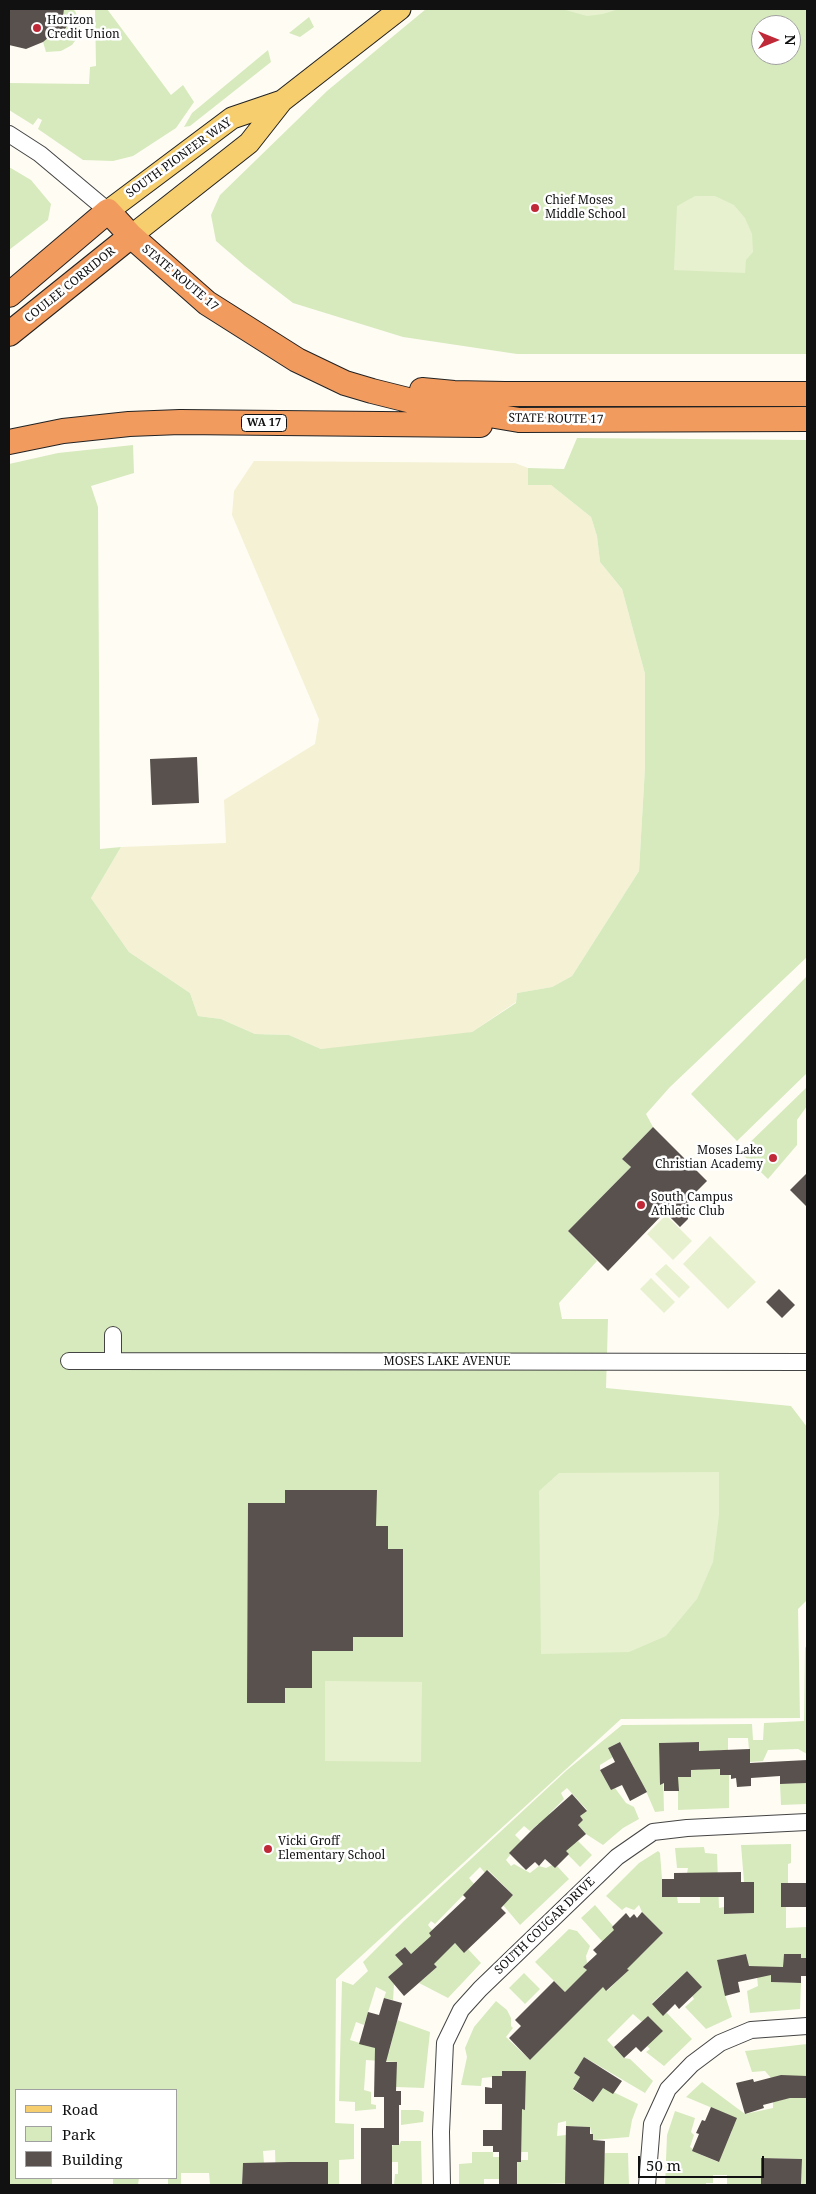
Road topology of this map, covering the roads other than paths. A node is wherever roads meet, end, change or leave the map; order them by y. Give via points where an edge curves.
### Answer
1 (400, 9) edge
2 (282, 101) junction
3 (9, 134) edge
4 (108, 212) junction
5 (131, 236) junction
6 (9, 295) edge
7 (9, 334) edge
8 (259, 337) junction
9 (807, 394) edge
10 (807, 419) edge
11 (519, 420) junction
12 (9, 442) edge
13 (113, 1335) dead end
14 (69, 1361) dead end
15 (114, 1361) junction
16 (807, 1362) edge
17 (807, 1822) edge
18 (807, 2026) edge
19 (442, 2185) edge
20 (647, 2185) edge

1 - 2 main road, SOUTH PIONEER WAY
2 - 4 main road, SOUTH PIONEER WAY via 232,118
2 - 5 main road, SOUTH PIONEER WAY via 249,143
3 - 4 street via 40,154
4 - 5 highway, STATE ROUTE 17 / WA 17
4 - 6 highway
5 - 7 highway, COULEE CORRIDOR
5 - 8 highway, STATE ROUTE 17 / WA 17 via 207,303
8 - 9 highway, STATE ROUTE 17 / WA 17 via 353,374 436,391
8 - 11 highway, STATE ROUTE 17 / WA 17 via 345,383 424,404
10 - 11 highway, STATE ROUTE 17 / WA 17
11 - 12 highway, WA 17 via 473,426 129,424 64,431
13 - 15 street
14 - 15 street, MOSES LAKE AVENUE
15 - 16 street, MOSES LAKE AVENUE
17 - 19 street, SOUTH COUGAR DRIVE via 653,1832 617,1857 480,1989 461,2010 445,2043 440,2132
18 - 20 street via 751,2030 720,2043 692,2064 668,2089 652,2124

